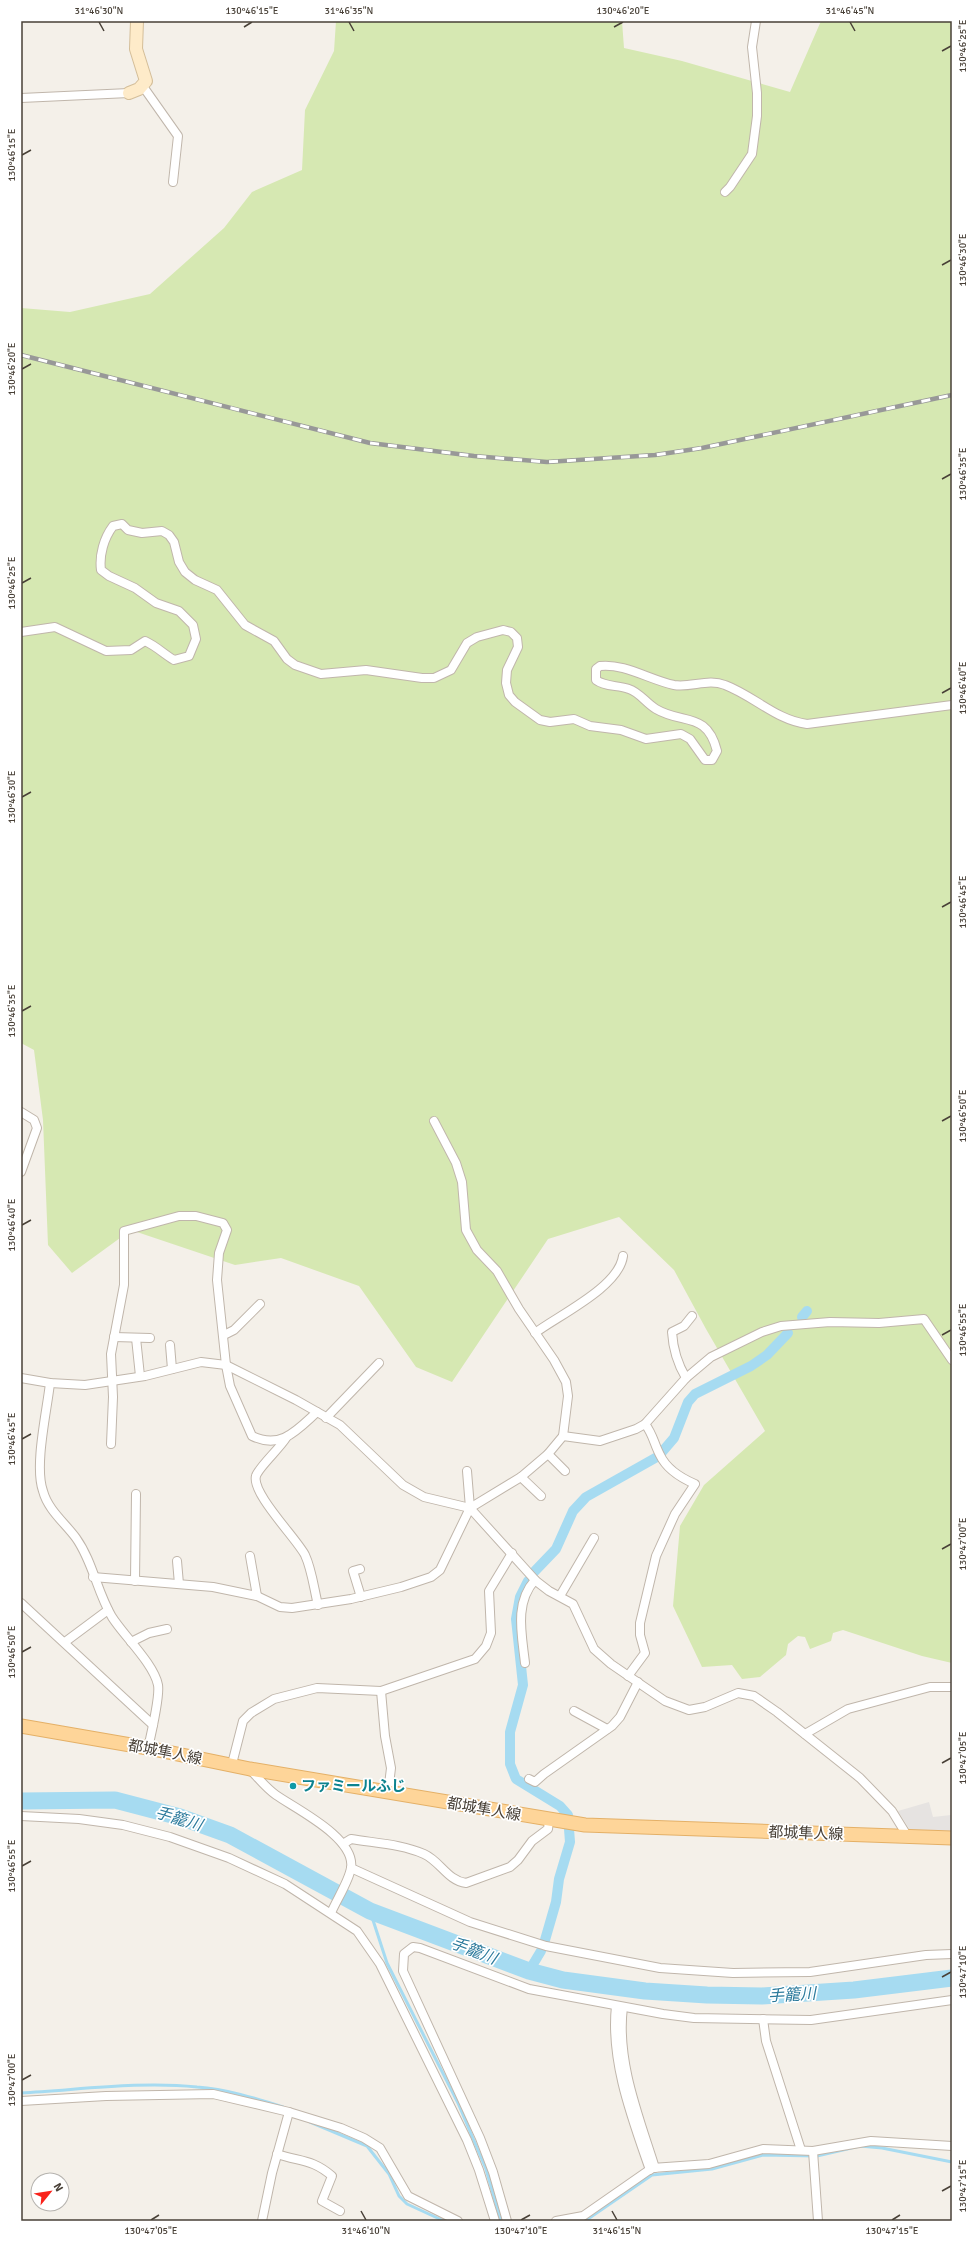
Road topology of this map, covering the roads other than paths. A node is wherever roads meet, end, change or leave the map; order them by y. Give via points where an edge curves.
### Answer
1 (137, 21) edge
2 (756, 21) edge
3 (142, 85) junction
4 (129, 93) joint
5 (21, 98) edge
6 (173, 182) dead end
7 (725, 192) dead end
8 (21, 632) edge
9 (952, 704) edge
10 (21, 1112) edge
11 (434, 1121) dead end
12 (21, 1172) edge
13 (623, 1256) dead end
14 (260, 1304) dead end
15 (692, 1316) dead end
16 (535, 1333) junction
17 (224, 1335) junction
18 (114, 1337) junction
19 (136, 1338) junction
20 (150, 1338) dead end
21 (170, 1345) dead end
22 (952, 1360) edge
23 (379, 1363) dead end
24 (226, 1365) junction
25 (172, 1369) junction
26 (140, 1376) junction
27 (21, 1378) edge
28 (686, 1378) junction
29 (112, 1382) junction
30 (50, 1383) junction
31 (317, 1412) junction
32 (326, 1418) junction
33 (645, 1424) junction
34 (563, 1436) junction
35 (286, 1438) junction
36 (111, 1444) dead end
37 (548, 1454) junction
38 (467, 1471) dead end
39 (566, 1471) dead end
40 (521, 1477) junction
41 (136, 1494) dead end
42 (541, 1496) dead end
43 (470, 1508) junction
44 (594, 1538) dead end
45 (512, 1553) junction
46 (250, 1556) dead end
47 (177, 1561) dead end
48 (360, 1569) dead end
49 (93, 1577) junction
50 (535, 1580) junction
51 (135, 1581) junction
52 (179, 1584) junction
53 (258, 1596) junction
54 (560, 1596) junction
55 (362, 1597) junction
56 (21, 1603) edge
57 (318, 1605) junction
58 (108, 1610) junction
59 (167, 1629) dead end
60 (64, 1642) junction
61 (131, 1642) junction
62 (525, 1663) dead end
63 (628, 1676) junction
64 (638, 1682) junction
65 (952, 1687) edge
66 (381, 1691) junction
67 (574, 1711) dead end
68 (153, 1725) junction
69 (21, 1726) edge
70 (607, 1729) junction
71 (805, 1734) junction
72 (148, 1748) junction
73 (232, 1764) junction
74 (250, 1769) junction
75 (529, 1779) dead end
76 (388, 1793) junction
77 (21, 1816) edge
78 (551, 1821) junction
79 (908, 1837) junction
80 (952, 1838) edge
81 (343, 1844) junction
82 (351, 1868) junction
83 (331, 1913) junction
84 (952, 1954) edge
85 (952, 2000) edge
86 (619, 2006) junction
87 (763, 2019) junction
88 (21, 2101) edge
89 (289, 2112) junction
90 (952, 2146) edge
91 (801, 2150) junction
92 (814, 2152) junction
93 (277, 2154) junction
94 (652, 2169) junction
95 (340, 2211) dead end
96 (262, 2221) edge
97 (458, 2221) edge
98 (495, 2221) edge
99 (507, 2221) edge
100 (556, 2221) edge
101 (818, 2221) edge

1 - 3 street via 136,49 146,81
2 - 7 street via 752,47 757,116 752,154
3 - 4 street
3 - 6 street via 178,136
4 - 5 street
8 - 9 street via 55,627 106,650 131,650 145,641 174,660 189,656 196,639 192,625 179,611 156,603 136,588 101,570 100,558 109,531 113,526 122,524 128,530 142,533 162,531 169,535 185,572 195,580 217,590 245,625 274,640 287,659 295,665 321,674 366,670 434,678 451,670 467,643 477,637 503,630 511,632 517,638 518,647 508,670 506,684 509,695 540,720 550,722 574,719 590,726 621,730 646,739 681,734 690,739 705,760 712,760 717,751 712,737 704,726 657,710 629,689 600,684 596,680 596,670 600,666 608,665 674,685 715,682 735,689 785,718 807,724
10 - 12 street via 34,1120 37,1128
11 - 16 street via 462,1182 466,1230 477,1250 497,1271
13 - 16 street via 622,1263 612,1279
14 - 17 street via 234,1330
15 - 28 street via 684,1326 672,1332 672,1348
16 - 34 street via 566,1382 568,1396
17 - 18 street via 217,1280 218,1253 227,1230 224,1223 179,1216 124,1231 124,1285
17 - 24 street
18 - 19 street
18 - 29 street via 111,1354
19 - 20 street
19 - 26 street
21 - 25 street
22 - 28 street via 924,1319 879,1323 830,1322 781,1326 762,1332 711,1357
23 - 32 street
24 - 25 street via 201,1362
24 - 31 street
24 - 35 street via 230,1386 252,1436 263,1442
25 - 26 street
26 - 29 street
27 - 30 street
28 - 33 street
29 - 30 street via 85,1385
29 - 36 street
30 - 49 street via 40,1463 42,1491 51,1507 76,1538 88,1559
31 - 32 street
31 - 35 street
32 - 43 street via 340,1425 403,1485 424,1497
33 - 34 street via 600,1441
33 - 63 street via 653,1435 663,1461 680,1477 695,1484 675,1514 656,1556 640,1623 640,1636 645,1653
34 - 37 street
35 - 57 street via 259,1470 256,1485 305,1554
37 - 39 street
37 - 40 street
38 - 43 street
40 - 42 street
40 - 43 street
41 - 51 street
43 - 45 street
43 - 55 street via 436,1574 401,1587
44 - 54 street
45 - 50 street
45 - 66 street via 489,1591 491,1633 480,1655 462,1665
46 - 53 street
47 - 52 street
48 - 55 street via 353,1570
49 - 51 street
49 - 58 street
50 - 54 street
50 - 62 street via 526,1591 522,1606
51 - 52 street
52 - 53 street via 213,1587
53 - 57 street via 283,1608
54 - 63 street via 575,1607 596,1652
55 - 57 street
56 - 60 street
58 - 60 street
58 - 61 street
59 - 61 street via 149,1633
60 - 68 street
61 - 68 street via 147,1663 158,1685
63 - 64 street
64 - 70 street via 620,1717
64 - 71 street via 666,1701 689,1710 704,1707 738,1692 746,1693 766,1703
65 - 71 street via 930,1687 848,1709
66 - 73 street via 317,1688 283,1696 270,1702 251,1713 242,1723
66 - 76 street via 385,1736 392,1768
67 - 70 street
68 - 72 street
69 - 72 main road, 都城隼人線
70 - 75 street via 540,1779 535,1782
71 - 79 street via 875,1792 892,1811
72 - 73 main road, 都城隼人線
73 - 74 main road, 都城隼人線
74 - 76 main road, 都城隼人線
74 - 81 street via 276,1795 306,1813
76 - 78 main road, 都城隼人線
77 - 83 street via 122,1825 170,1837 286,1884
78 - 79 main road, 都城隼人線
78 - 81 street via 548,1829 532,1841 514,1864 466,1883 452,1877 433,1859 414,1850 351,1839
79 - 80 main road, 都城隼人線
81 - 82 street
82 - 83 street
82 - 84 street via 470,1922 546,1946 660,1968 733,1973 810,1972 926,1955
83 - 98 street via 356,1931 380,1964 467,2140
85 - 87 street via 811,2020
86 - 87 street via 694,2018
86 - 94 street via 624,2058
86 - 99 street via 529,1989 420,1948 413,1947 404,1954 404,1976 480,2138
87 - 91 street via 766,2041
88 - 89 street via 213,2094
89 - 93 street
89 - 97 street via 341,2128 380,2148 408,2196
90 - 92 street via 871,2141
91 - 92 street
91 - 94 street via 763,2149 709,2164
92 - 101 street
93 - 95 street via 301,2162 307,2160 332,2176 322,2201
93 - 96 street
94 - 100 street via 583,2216

